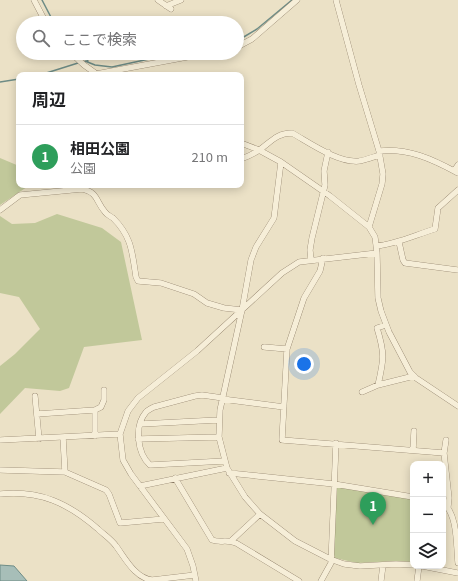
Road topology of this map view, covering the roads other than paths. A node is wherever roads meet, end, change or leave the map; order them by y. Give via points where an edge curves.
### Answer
1 (34, 0) edge
2 (158, 0) edge
3 (181, 0) edge
4 (297, 0) edge
5 (336, 0) edge
6 (42, 16) edge
7 (244, 43) edge
8 (78, 60) edge
9 (172, 60) edge
10 (94, 72) edge
11 (108, 72) edge
12 (244, 144) edge
13 (259, 150) junction
14 (328, 152) junction
15 (380, 153) junction
16 (244, 158) edge
17 (281, 162) junction
18 (457, 170) edge
19 (458, 190) edge
20 (323, 192) junction
21 (0, 210) edge
22 (369, 227) junction
23 (399, 242) junction
24 (376, 246) junction
25 (377, 253) junction
26 (323, 258) junction
27 (311, 260) junction
28 (458, 270) edge
29 (242, 310) junction
30 (386, 325) junction
31 (264, 347) dead end
32 (287, 349) junction
33 (414, 376) junction
34 (378, 385) junction
35 (104, 390) dead end
36 (362, 392) dead end
37 (35, 396) dead end
38 (223, 398) junction
39 (458, 406) edge
40 (284, 407) junction
41 (95, 410) junction
42 (37, 414) junction
43 (218, 420) junction
44 (141, 424) junction
45 (414, 431) dead end
46 (120, 434) junction
47 (95, 436) junction
48 (218, 436) junction
49 (63, 437) junction
50 (39, 439) junction
51 (138, 439) junction
52 (0, 440) edge
53 (446, 440) dead end
54 (336, 443) junction
55 (413, 450) junction
56 (444, 453) junction
57 (225, 461) junction
58 (0, 470) edge
59 (228, 470) junction
60 (65, 472) junction
61 (175, 478) junction
62 (334, 484) junction
63 (140, 486) junction
64 (0, 494) edge
65 (410, 497) edge
66 (448, 507) joint
67 (260, 514) junction
68 (164, 519) junction
69 (456, 530) edge
70 (231, 541) junction
71 (330, 559) junction
72 (458, 563) edge
73 (384, 565) junction
74 (410, 565) edge
75 (421, 569) edge
76 (436, 569) edge
77 (195, 574) junction
78 (458, 574) edge
79 (196, 581) edge
80 (299, 581) edge
81 (322, 581) edge
82 (381, 581) edge
83 (416, 581) edge

1 - 6 street
2 - 3 street via 168,8
4 - 7 street
5 - 15 street
8 - 10 street
9 - 11 street
12 - 13 street
13 - 14 street via 280,135 292,133
13 - 16 street
13 - 17 street
14 - 15 street via 359,161
14 - 20 street
15 - 18 street via 402,150
15 - 22 street via 382,184
17 - 20 street
17 - 29 street via 274,218 251,260
19 - 23 street via 438,208 435,229 404,238
20 - 22 street
20 - 27 street via 312,238
21 - 29 street via 20,195 89,190 105,212 124,231 131,245 138,281 162,283 194,294 208,304
22 - 24 street via 375,237
23 - 24 street
23 - 28 street via 405,263
24 - 25 street
25 - 26 street
25 - 30 street via 378,298
26 - 27 street
26 - 32 street via 320,271 304,298
27 - 29 street via 299,262 282,272
29 - 38 street
29 - 46 street via 197,351 138,398 128,411
30 - 33 street
30 - 34 street via 377,328 384,356
31 - 32 street
32 - 40 street
33 - 34 street
33 - 39 street
34 - 36 street
35 - 41 street via 101,407
37 - 42 street
38 - 40 street
38 - 43 street
38 - 44 street via 202,395 154,407 146,412
40 - 54 street via 282,440
41 - 42 street
41 - 47 street
42 - 50 street
43 - 44 street
43 - 48 street
44 - 51 street
45 - 55 street
46 - 47 street
46 - 63 street via 123,460
47 - 49 street
48 - 51 street
48 - 57 street
49 - 50 street
49 - 60 street
50 - 52 street
51 - 57 street via 139,448 150,465
53 - 56 street
54 - 55 street
54 - 62 street
55 - 56 street
56 - 66 street
57 - 59 street
58 - 60 street
59 - 61 street
59 - 62 street
59 - 67 street via 245,498
60 - 68 street via 106,490 120,523
61 - 63 street
61 - 70 street via 212,540
62 - 65 street
62 - 71 street
63 - 68 street
64 - 77 street via 46,497 61,502 86,518 115,544 123,558 146,580
66 - 69 street
67 - 70 street
67 - 71 street via 295,541
68 - 77 street via 186,549
69 - 72 street
70 - 80 street
71 - 73 street via 360,566
71 - 81 street via 331,563
73 - 74 street
73 - 82 street
75 - 83 street
76 - 78 street
77 - 79 street

